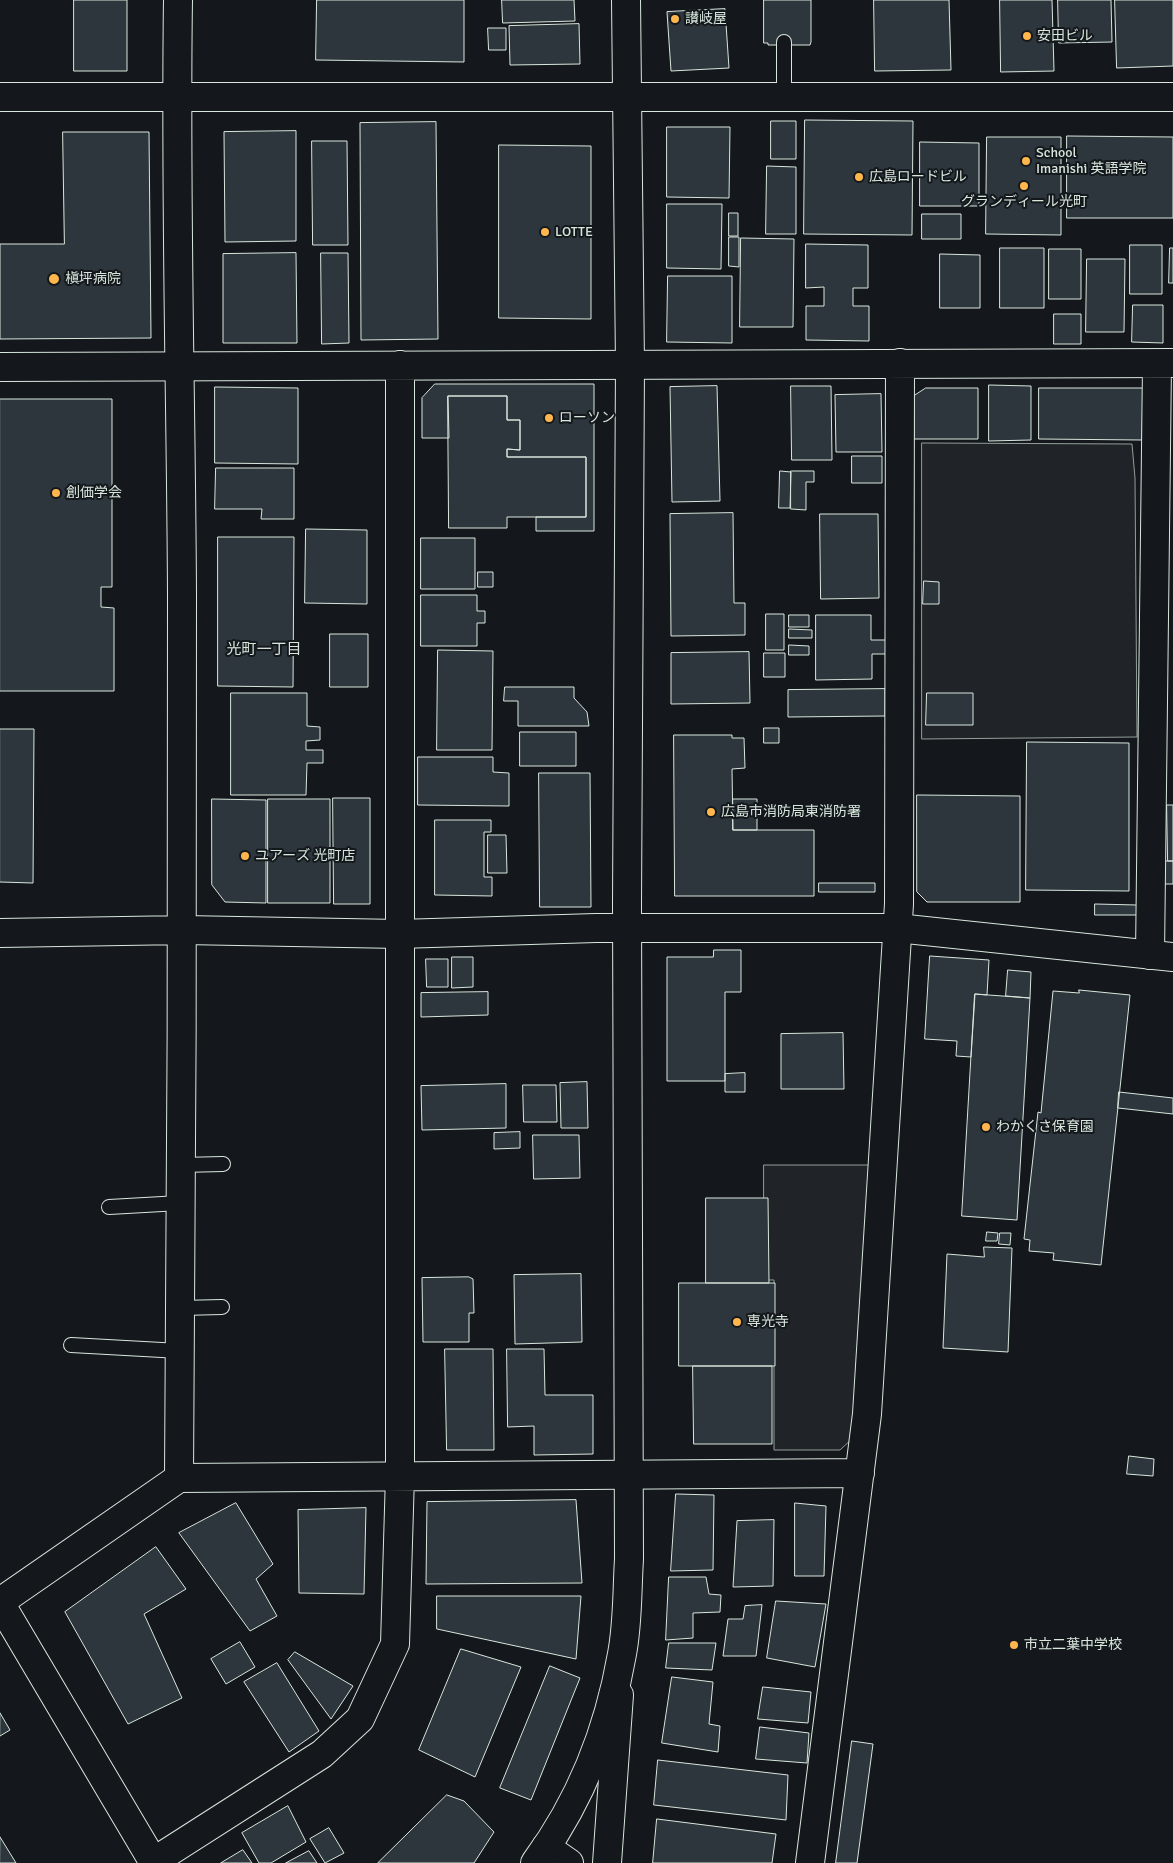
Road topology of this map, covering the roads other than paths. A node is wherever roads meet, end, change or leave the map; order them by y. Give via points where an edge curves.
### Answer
1 (178, 0) edge
2 (626, 0) edge
3 (784, 42) dead end
4 (626, 96) junction
5 (784, 96) junction
6 (0, 97) edge
7 (177, 97) junction
8 (1173, 97) edge
9 (900, 363) junction
10 (1165, 364) edge
11 (400, 365) junction
12 (630, 365) junction
13 (181, 366) junction
14 (0, 367) edge
15 (627, 928) junction
16 (897, 928) junction
17 (184, 930) junction
18 (0, 933) edge
19 (399, 934) junction
20 (1162, 956) edge
21 (223, 1164) dead end
22 (181, 1165) junction
23 (180, 1203) junction
24 (109, 1207) dead end
25 (222, 1307) dead end
26 (180, 1308) junction
27 (71, 1345) dead end
28 (180, 1351) junction
29 (860, 1473) junction
30 (629, 1474) junction
31 (400, 1475) junction
32 (179, 1478) junction
33 (0, 1602) edge
34 (622, 1654) junction
35 (541, 1855) edge
36 (154, 1863) edge
37 (569, 1863) edge
38 (607, 1863) edge
39 (810, 1863) edge

1 - 7 street
2 - 4 street
3 - 5 lane
4 - 5 street
4 - 7 street
4 - 12 street
5 - 8 street
6 - 7 street
7 - 13 street
9 - 10 street
9 - 12 street
9 - 16 street
10 - 20 street
11 - 12 street
11 - 13 street
11 - 19 street
12 - 15 street
13 - 14 street
13 - 17 street
15 - 16 street
15 - 19 street
15 - 30 street
16 - 20 street
16 - 29 street via 867,1414
17 - 18 street
17 - 19 street
17 - 22 street
19 - 31 street
21 - 22 lane
22 - 23 street
23 - 24 lane
23 - 26 street
25 - 26 lane
26 - 28 street
27 - 28 lane
28 - 32 street
29 - 30 street
29 - 39 street
30 - 31 street
30 - 34 street via 629,1559
31 - 32 street
31 - 36 street via 396,1644 360,1719 322,1754
32 - 33 street
33 - 36 street
34 - 35 street via 599,1745 559,1830
34 - 38 street
35 - 37 street

